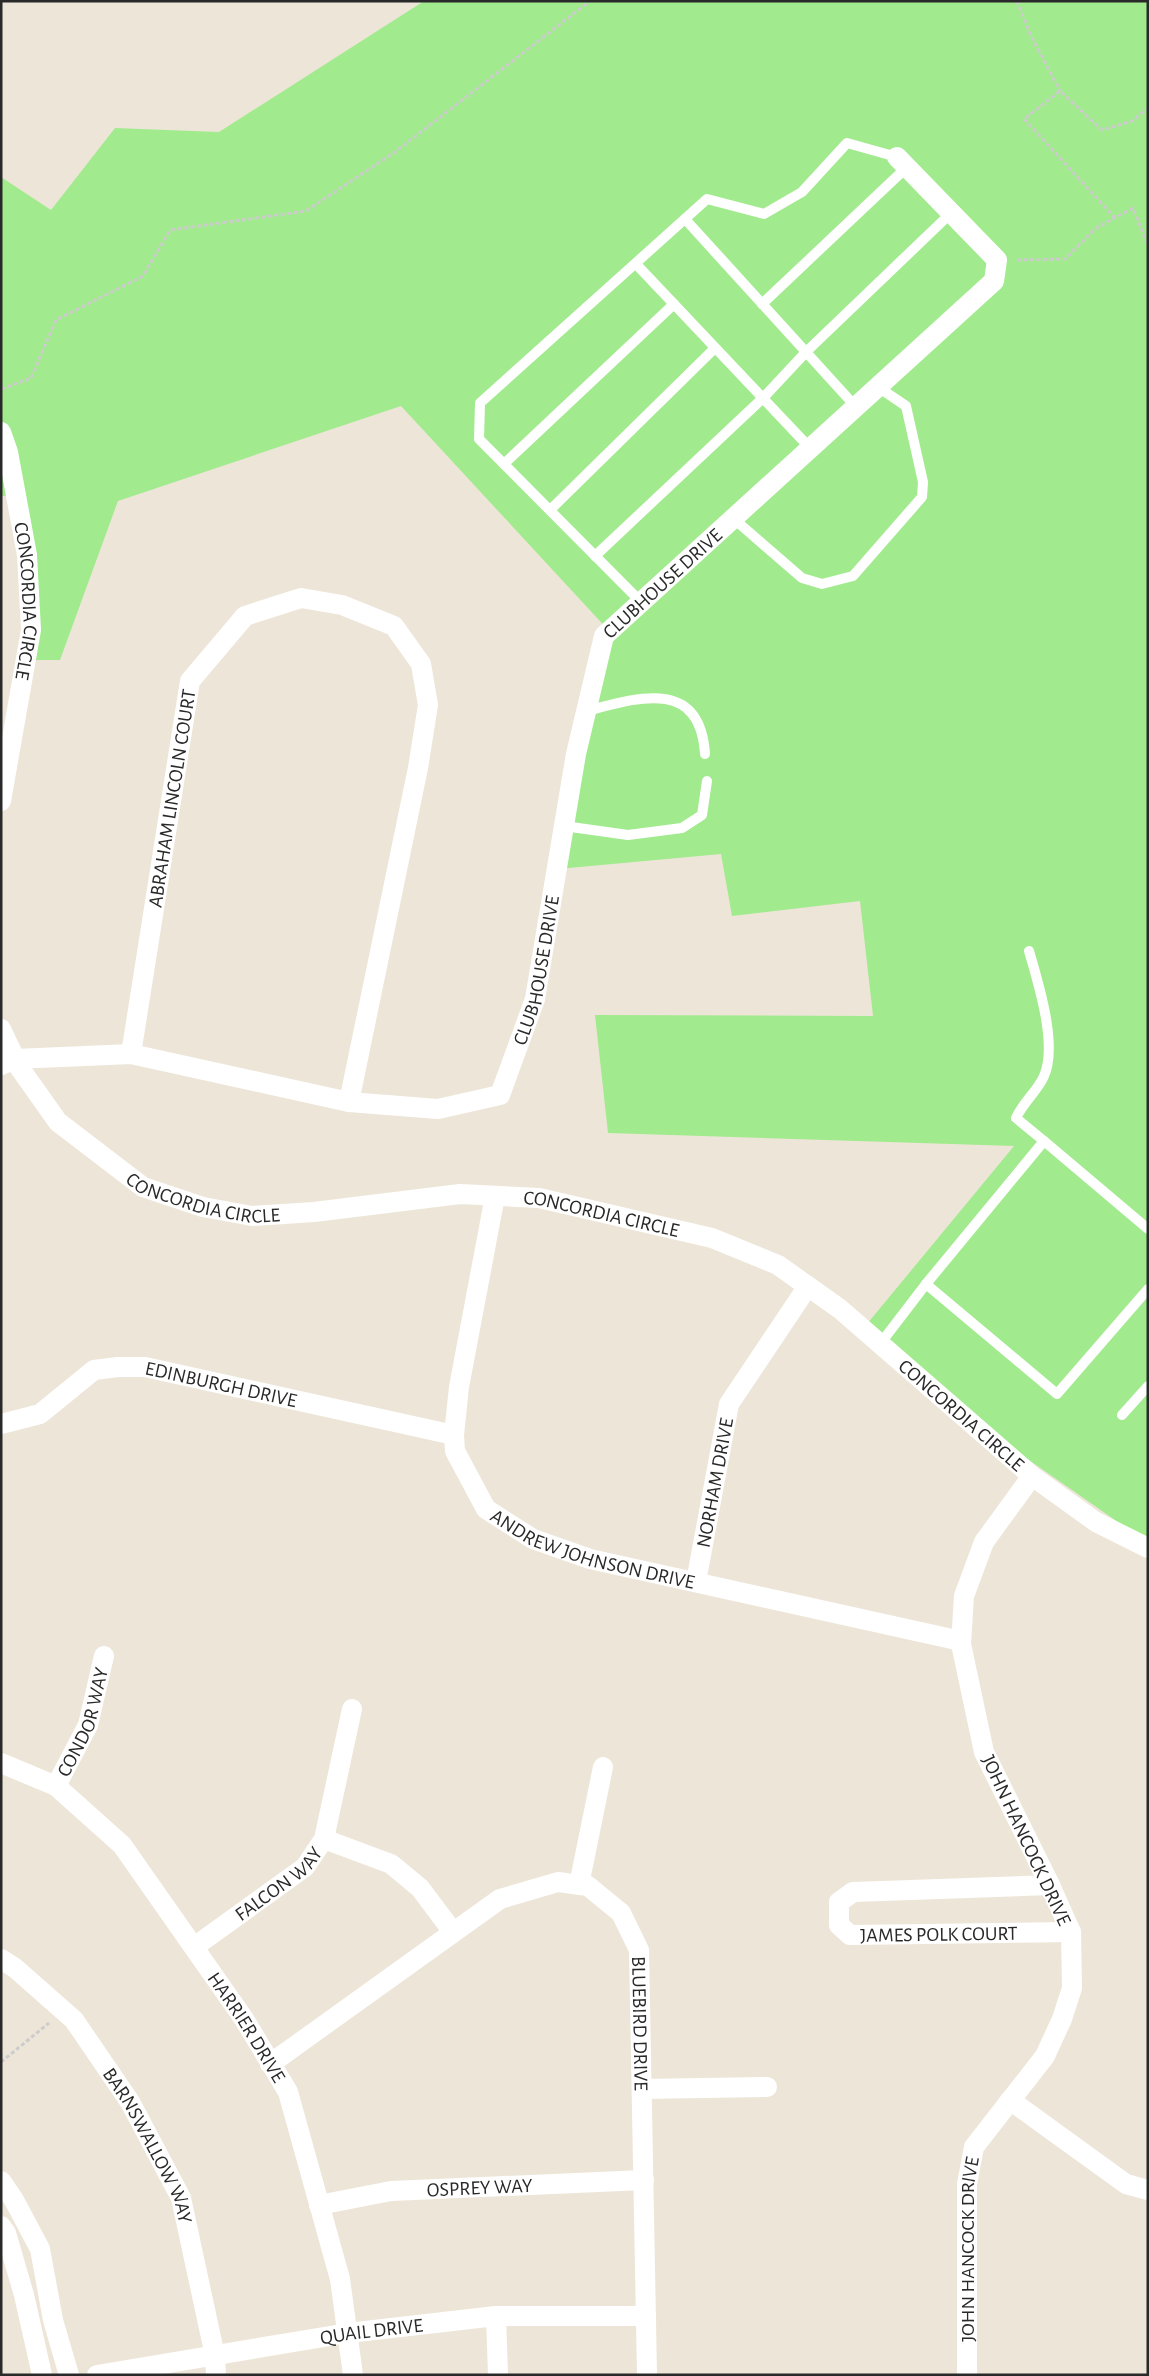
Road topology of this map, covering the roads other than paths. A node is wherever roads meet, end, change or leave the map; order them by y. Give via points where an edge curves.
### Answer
1 (902, 162) junction
2 (951, 213) junction
3 (685, 219) junction
4 (636, 264) junction
5 (674, 304) junction
6 (762, 304) junction
7 (716, 348) junction
8 (806, 352) junction
9 (878, 387) junction
10 (763, 398) junction
11 (856, 407) junction
12 (1, 432) edge
13 (811, 449) junction
14 (504, 464) junction
15 (550, 510) junction
16 (734, 519) junction
17 (595, 556) junction
18 (642, 603) junction
19 (587, 711) junction
20 (705, 754) dead end
21 (708, 781) dead end
22 (1, 801) edge
23 (564, 826) junction
24 (1029, 950) dead end
25 (1, 1030) edge
26 (131, 1054) junction
27 (8, 1062) edge
28 (349, 1102) junction
29 (1044, 1141) junction
30 (495, 1196) junction
31 (1148, 1230) edge
32 (926, 1284) junction
33 (808, 1286) junction
34 (1148, 1289) edge
35 (880, 1344) junction
36 (1148, 1386) edge
37 (1122, 1415) dead end
38 (1, 1424) edge
39 (454, 1435) junction
40 (1032, 1476) junction
41 (1148, 1548) edge
42 (696, 1582) junction
43 (961, 1641) junction
44 (104, 1656) dead end
45 (352, 1709) dead end
46 (1, 1763) edge
47 (603, 1768) dead end
48 (56, 1786) junction
49 (324, 1838) junction
50 (579, 1885) junction
51 (1050, 1885) junction
52 (454, 1932) junction
53 (1071, 1932) junction
54 (194, 1947) junction
55 (1, 1959) edge
56 (270, 2064) junction
57 (767, 2087) dead end
58 (642, 2090) junction
59 (1010, 2100) junction
60 (644, 2180) junction
61 (1, 2181) edge
62 (1148, 2190) edge
63 (319, 2205) junction
64 (1, 2226) edge
65 (496, 2316) junction
66 (646, 2316) junction
67 (348, 2333) junction
68 (216, 2365) edge
69 (42, 2375) edge
70 (69, 2375) edge
71 (98, 2375) edge
72 (353, 2375) edge
73 (498, 2375) edge
74 (647, 2375) edge
75 (967, 2375) edge

1 - 2 street
1 - 3 lane via 847,143 802,192 764,214 708,200
1 - 6 lane
2 - 8 lane
2 - 9 street, CLUBHOUSE DRIVE via 998,260 994,281
3 - 4 lane
3 - 6 lane
4 - 5 lane
4 - 14 lane via 480,403 479,439
5 - 7 lane
5 - 14 lane
6 - 8 lane
7 - 10 lane
7 - 15 lane
8 - 10 lane
8 - 11 lane
9 - 11 street, CLUBHOUSE DRIVE
9 - 16 lane via 906,406 923,482 922,497 853,576 822,584 802,578
10 - 13 lane
10 - 17 lane
11 - 13 street, CLUBHOUSE DRIVE
12 - 22 street, CONCORDIA CIRCLE via 8,452 27,555 31,630
13 - 16 street, CLUBHOUSE DRIVE
14 - 15 lane
15 - 17 lane
16 - 18 street, CLUBHOUSE DRIVE
17 - 18 lane
18 - 19 street, CLUBHOUSE DRIVE via 604,636
19 - 20 lane via 640,698 675,700 698,718
19 - 23 street, CLUBHOUSE DRIVE
21 - 23 lane via 702,815 682,828 628,835
23 - 28 street, CLUBHOUSE DRIVE via 535,999 500,1095 438,1109
24 - 29 lane via 1046,1010 1048,1052 1044,1076 1016,1118
25 - 27 street, CONCORDIA CIRCLE
26 - 27 street
26 - 28 street
26 - 28 street, ABRAHAM LINCOLN COURT via 190,681 245,616 301,598 342,605 394,626 421,664 428,705
27 - 30 street, CONCORDIA CIRCLE via 58,1122 143,1187 204,1207 252,1216 314,1212 460,1194
29 - 31 lane
29 - 32 lane
30 - 33 street, CONCORDIA CIRCLE via 539,1198 712,1238 778,1265
30 - 39 street, ANDREW JOHNSON DRIVE via 459,1387
32 - 34 lane via 1057,1394
32 - 35 lane
33 - 35 street, CONCORDIA CIRCLE
33 - 42 street, NORHAM DRIVE via 729,1404
35 - 40 street, CONCORDIA CIRCLE
36 - 37 lane
38 - 39 street, EDINBURGH DRIVE via 40,1414 94,1370 145,1367
39 - 42 street, ANDREW JOHNSON DRIVE via 455,1451 486,1509 533,1539 590,1559
40 - 41 street, CONCORDIA CIRCLE via 1096,1522
40 - 43 street, JOHN HANCOCK DRIVE via 984,1542 964,1596
42 - 43 street, ANDREW JOHNSON DRIVE
43 - 51 street, JOHN HANCOCK DRIVE via 984,1752
44 - 48 street, CONDOR WAY via 88,1725
45 - 49 street, FALCON WAY
46 - 48 street, HARRIER DRIVE
47 - 50 street
48 - 54 street, HARRIER DRIVE via 122,1845
49 - 52 street via 391,1864 420,1888
49 - 54 street, FALCON WAY via 305,1867
50 - 52 street, BLUEBIRD DRIVE via 558,1882 500,1898
50 - 58 street, BLUEBIRD DRIVE via 588,1886 621,1913 639,1950
51 - 53 street, JOHN HANCOCK DRIVE
51 - 53 street, JAMES POLK COURT via 853,1892 839,1902 839,1925 850,1936
52 - 56 street, BLUEBIRD DRIVE
53 - 59 street, JOHN HANCOCK DRIVE via 1072,1988 1062,2019 1045,2056
54 - 56 street, HARRIER DRIVE via 244,2019
55 - 68 street, BARNSWALLOW WAY via 74,2020 130,2102 181,2198
56 - 63 street, HARRIER DRIVE via 288,2092
57 - 58 street
58 - 60 street, BLUEBIRD DRIVE
59 - 62 street via 1126,2184
59 - 75 street, JOHN HANCOCK DRIVE via 974,2147 967,2184
60 - 63 street, OSPREY WAY via 391,2191
60 - 66 street, BLUEBIRD DRIVE
61 - 70 street via 40,2250 53,2320
63 - 67 street, HARRIER DRIVE via 340,2279
64 - 69 street via 6,2233 24,2296
65 - 66 street, QUAIL DRIVE
65 - 67 street, QUAIL DRIVE
65 - 73 street
66 - 74 street, BLUEBIRD DRIVE
67 - 68 street, QUAIL DRIVE
67 - 72 street, HARRIER DRIVE
68 - 71 street, QUAIL DRIVE

